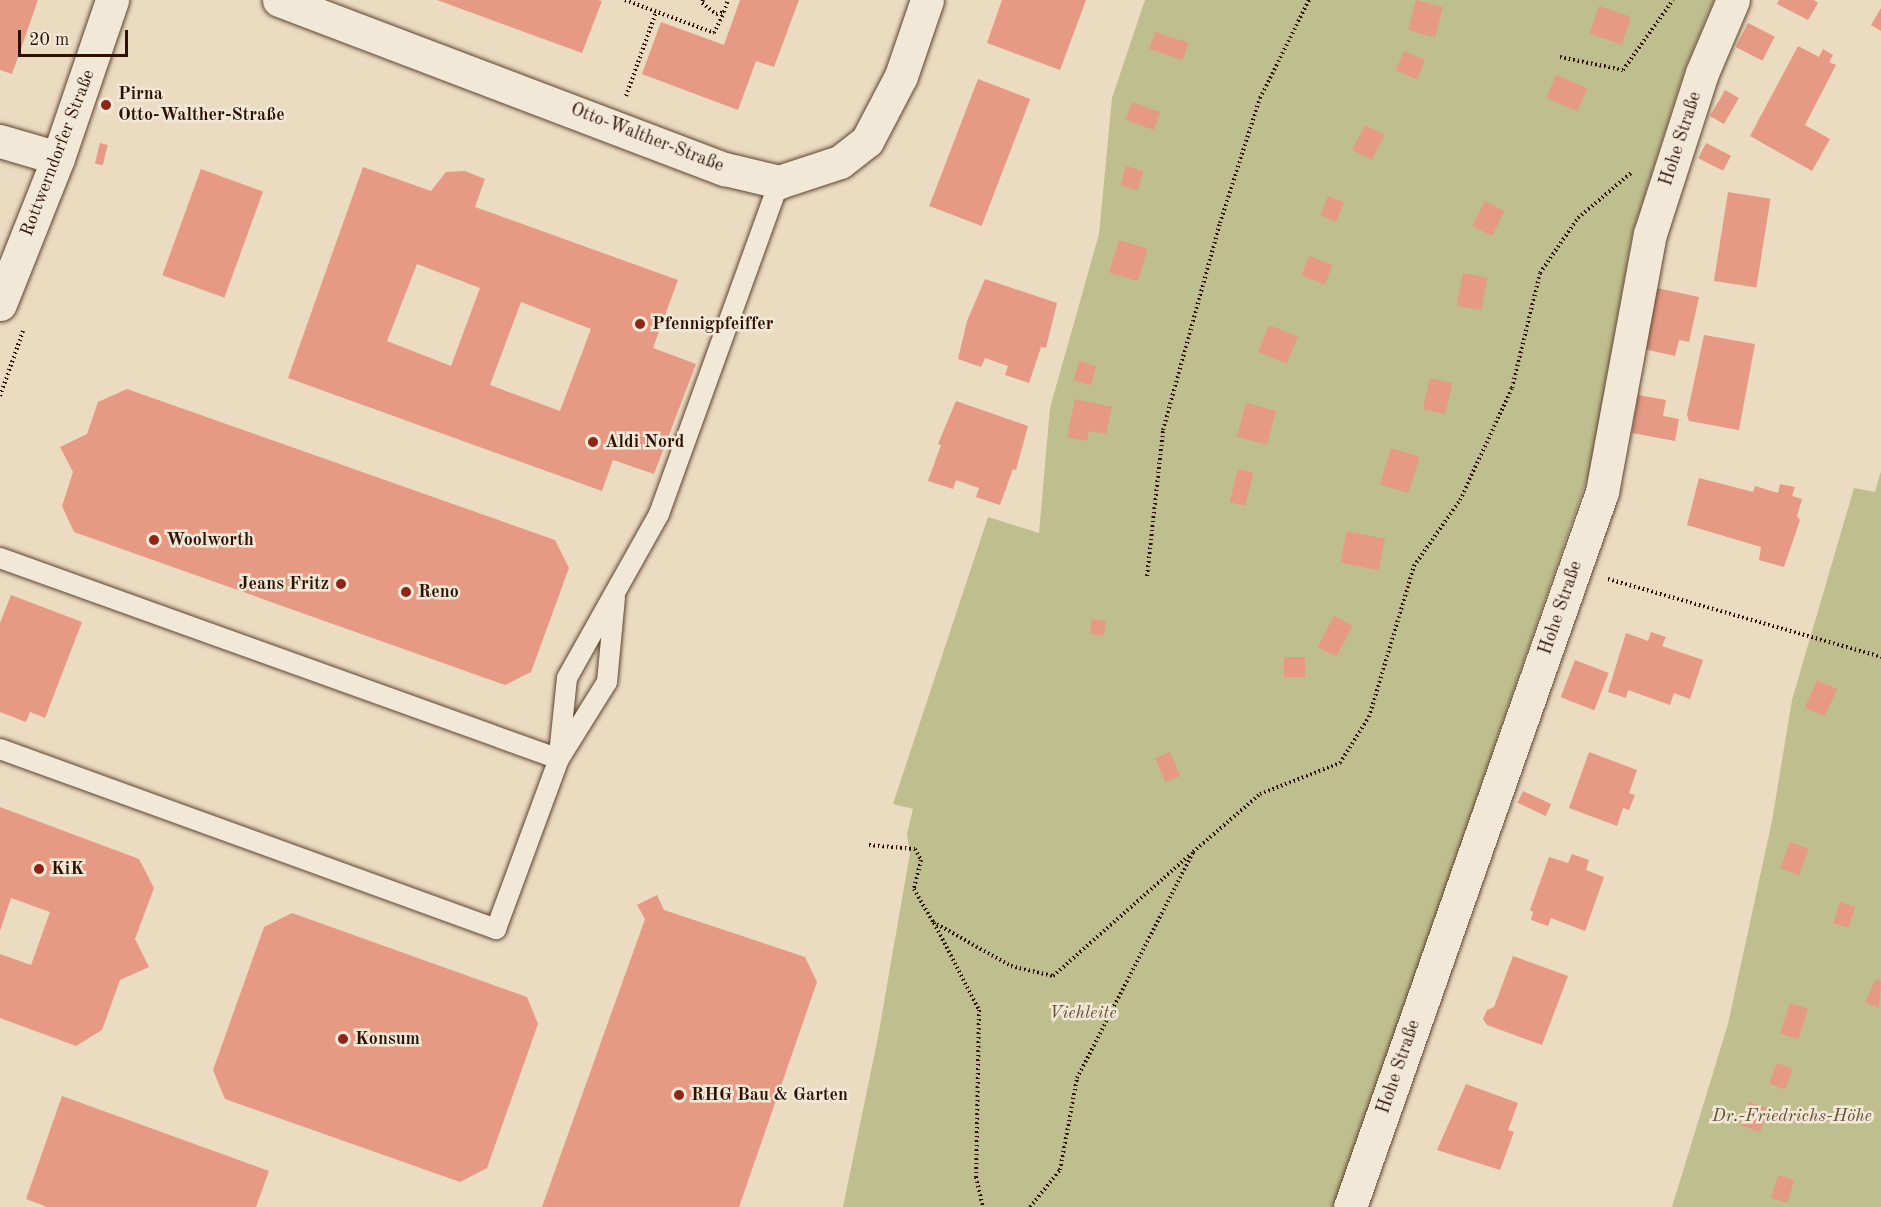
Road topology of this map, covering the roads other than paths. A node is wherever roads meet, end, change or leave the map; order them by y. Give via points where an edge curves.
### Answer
1 (112, 0) edge
2 (279, 0) edge
3 (927, 0) edge
4 (1733, 0) edge
5 (0, 141) edge
6 (58, 158) junction
7 (779, 182) junction
8 (0, 304) edge
9 (0, 558) edge
10 (615, 597) junction
11 (0, 750) edge
12 (559, 759) junction
13 (1350, 1207) edge

1 - 6 street, Rottwerndorfer Straße
2 - 7 street, Otto-Walther-Straße via 614,124 724,169
3 - 7 street via 901,76 867,141 840,162
4 - 13 street, Hohe Straße via 1702,73 1650,234 1602,492
5 - 6 street
6 - 8 street, Rottwerndorfer Straße
7 - 10 lane via 659,514
9 - 12 lane
10 - 12 lane via 567,678
10 - 12 lane via 607,682
11 - 12 lane via 496,929

